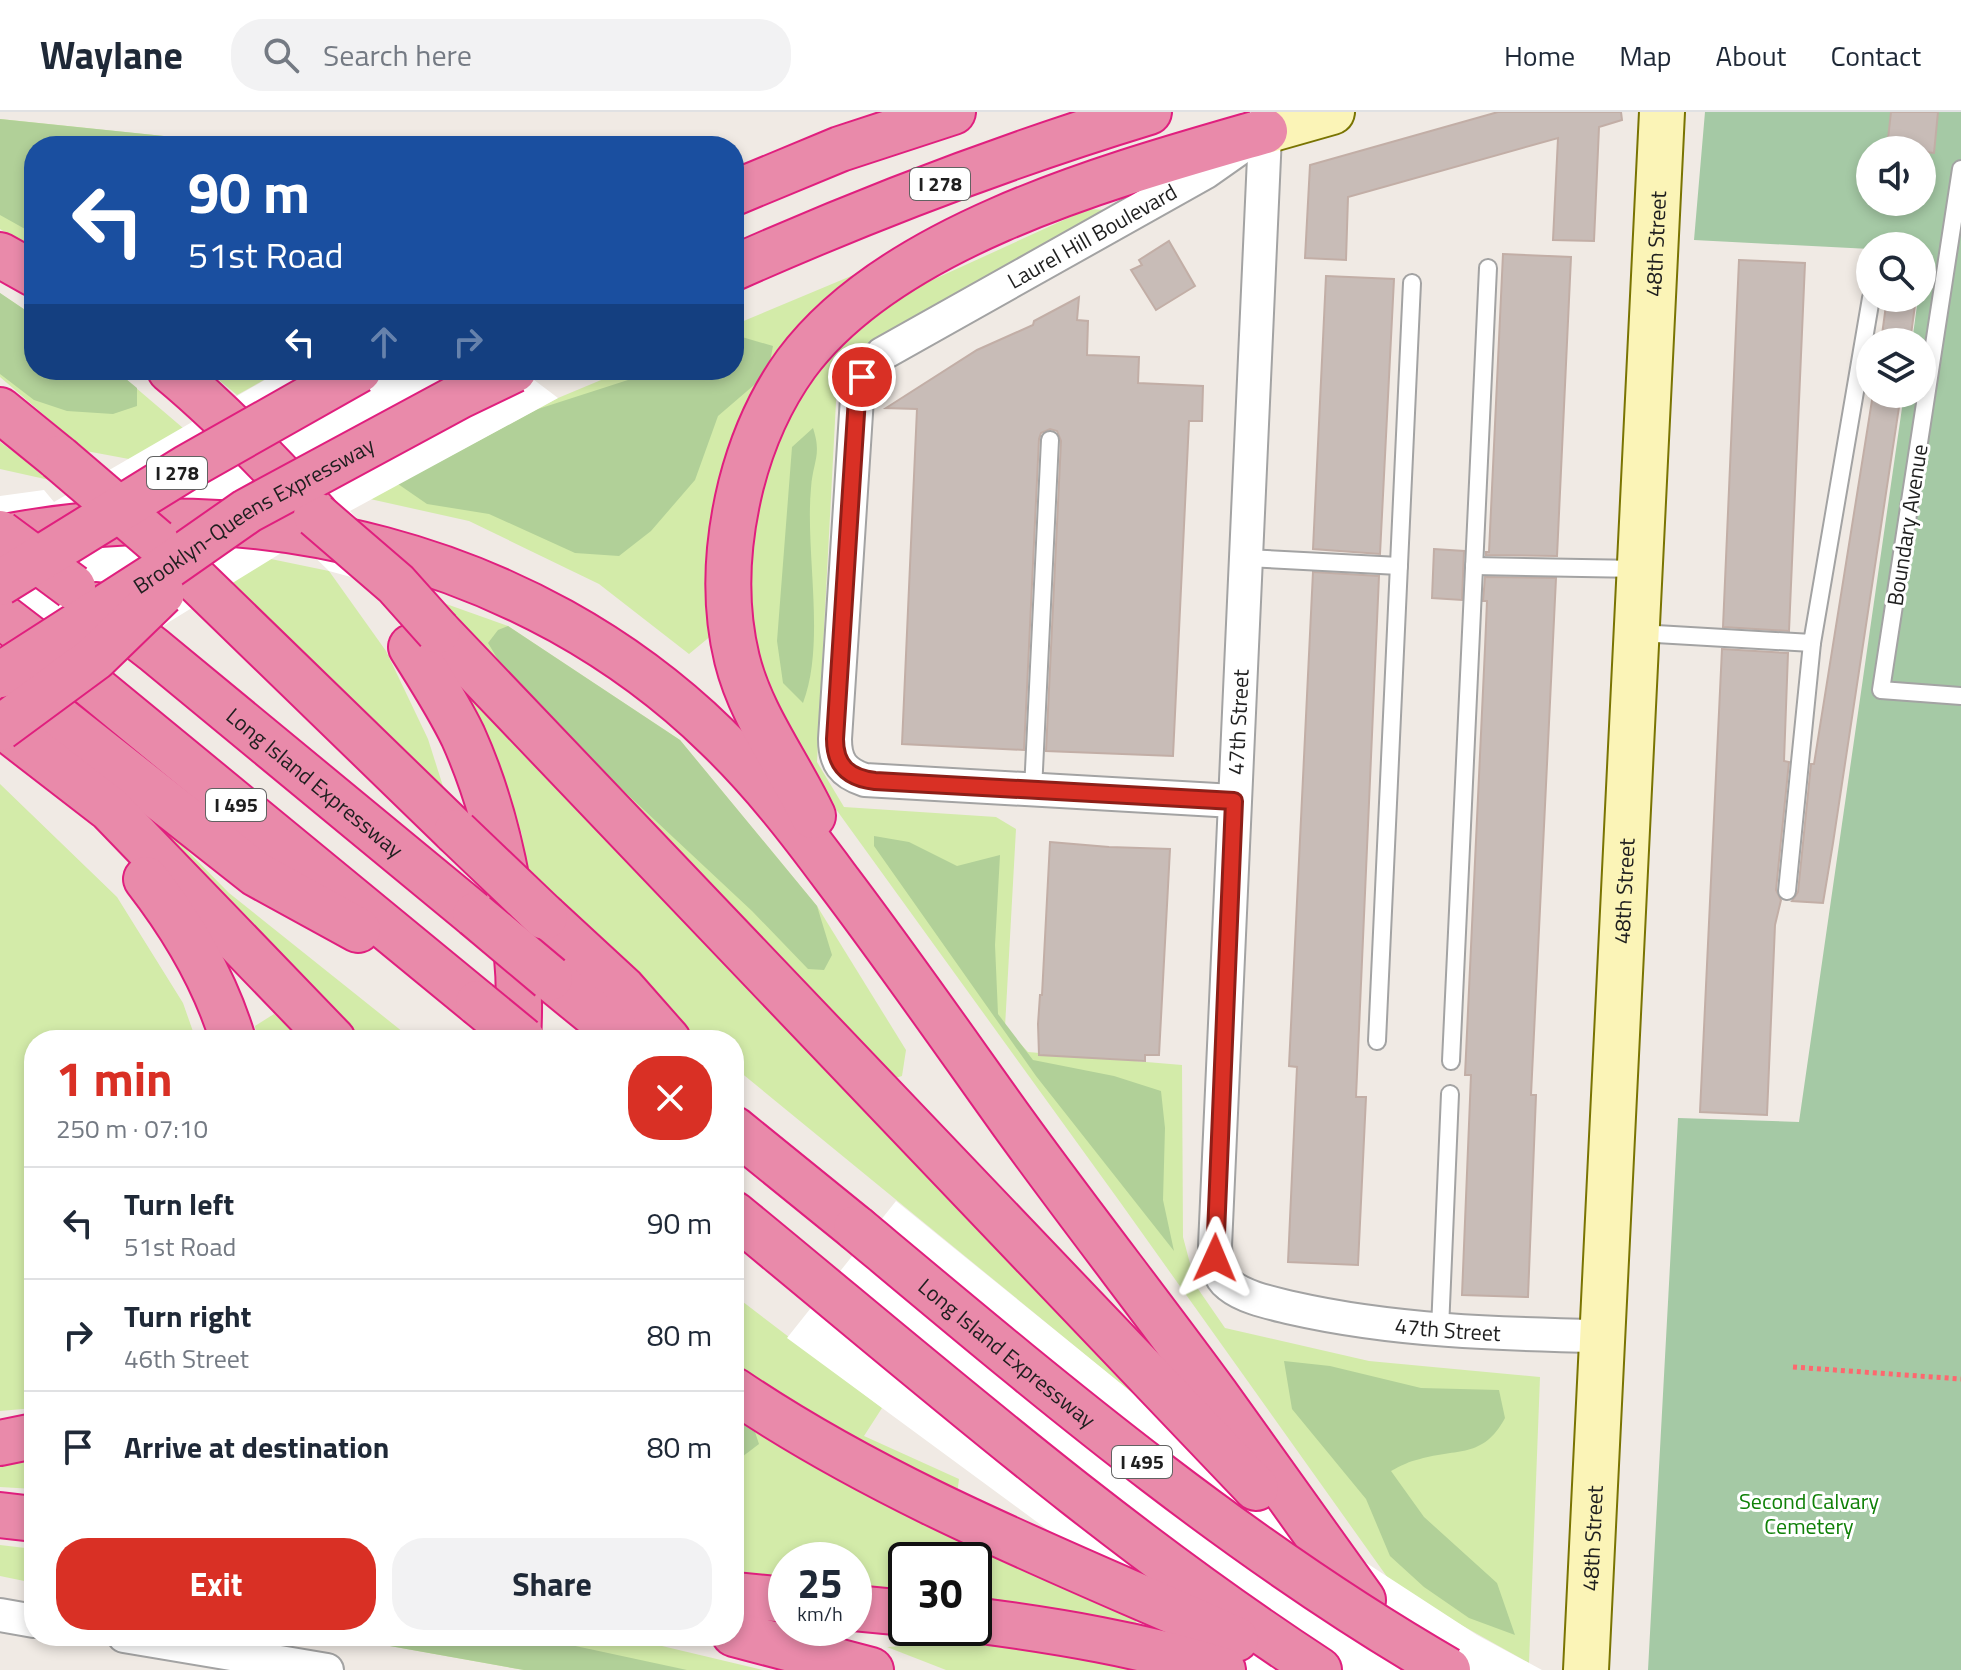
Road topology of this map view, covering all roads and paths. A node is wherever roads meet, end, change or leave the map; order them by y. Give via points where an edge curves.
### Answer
1 (953, 112) edge
2 (1149, 112) edge
3 (1332, 112) edge
4 (1662, 112) edge
5 (1266, 122) edge
6 (1961, 169) edge
7 (744, 189) edge
8 (0, 255) edge
9 (744, 264) edge
10 (24, 268) edge
11 (1488, 268) dead end
12 (1412, 283) dead end
13 (1869, 312) edge
14 (182, 380) edge
15 (341, 380) edge
16 (493, 380) edge
17 (0, 410) edge
18 (1050, 440) dead end
19 (247, 511) junction
20 (0, 536) edge
21 (1246, 558) junction
22 (1399, 566) junction
23 (1474, 566) junction
24 (1641, 569) junction
25 (0, 583) edge
26 (7, 620) edge
27 (1637, 633) junction
28 (424, 639) junction
29 (1812, 643) junction
30 (0, 674) edge
31 (1961, 696) edge
32 (5, 729) edge
33 (1033, 790) junction
34 (1234, 801) junction
35 (1787, 891) dead end
36 (854, 901) junction
37 (468, 994) junction
38 (229, 1030) edge
39 (323, 1030) edge
40 (509, 1030) edge
41 (520, 1030) edge
42 (614, 1030) edge
43 (659, 1030) edge
44 (1377, 1041) dead end
45 (1451, 1061) dead end
46 (1450, 1094) dead end
47 (744, 1125) edge
48 (744, 1137) edge
49 (783, 1169) junction
50 (744, 1222) edge
51 (1440, 1329) junction
52 (1602, 1336) junction
53 (1793, 1367) dead end
54 (1961, 1379) edge
55 (744, 1396) edge
56 (24, 1438) edge
57 (0, 1443) edge
58 (744, 1596) edge
59 (768, 1598) edge
60 (1363, 1600) junction
61 (0, 1615) edge
62 (24, 1619) edge
63 (992, 1623) edge
64 (744, 1637) edge
65 (184, 1646) edge
66 (1587, 1656) edge
67 (327, 1670) edge
68 (871, 1670) edge
69 (1223, 1670) edge
70 (1307, 1670) edge
71 (1319, 1670) edge
72 (1430, 1670) edge
73 (1448, 1670) edge

1 - 7 highway via 840,149
2 - 9 highway, I 278 via 984,167
3 - 5 street, Laurel Hill Boulevard
4 - 24 street, 48th Street
5 - 21 street, 47th Street
5 - 33 street, Laurel Hill Boulevard via 1206,172 882,354 862,377 835,739 838,762 849,774 875,781
5 - 36 highway via 995,222 894,275 842,315 780,388 754,443 736,504 728,585 733,639 754,708
6 - 31 lane, Boundary Avenue via 1881,690
8 - 10 highway
11 - 23 lane
12 - 22 lane
13 - 29 lane
14 - 28 highway, bridge via 264,456 316,515 396,584
15 - 25 highway, I 278, bridge
16 - 19 highway, Brooklyn-Queens Expressway, bridge
17 - 43 highway, bridge via 156,541 623,989
18 - 33 lane
19 - 30 highway, Brooklyn-Queens Expressway, bridge
19 - 32 highway, bridge via 95,658
20 - 36 highway via 118,521 247,526 383,549 490,586 592,637 682,704 780,803
20 - 42 highway, Long Island Expressway, bridge via 154,650
21 - 22 lane
21 - 34 street, 47th Street
22 - 44 lane
23 - 24 lane
23 - 45 lane
24 - 27 street, 48th Street
26 - 37 highway, I 495
27 - 29 lane
27 - 52 street, 48th Street
28 - 41 highway via 489,806 514,936
28 - 60 highway
29 - 35 lane
30 - 37 highway via 256,874
32 - 38 highway via 131,859 171,912 210,980
32 - 39 highway via 110,809
33 - 34 street
34 - 51 street, 47th Street via 1218,1269 1231,1288 1278,1304 1345,1319
36 - 60 highway
37 - 40 highway, I 495, bridge
46 - 51 lane
47 - 49 highway
48 - 49 highway, Long Island Expressway / I 495
49 - 73 highway, Long Island Expressway / I 495, bridge via 1147,1466 1307,1583
50 - 71 highway via 1145,1549
51 - 52 street, 47th Street
52 - 66 street, 48th Street
53 - 54 path
55 - 70 highway via 932,1503
56 - 57 highway
58 - 59 highway
60 - 72 highway
61 - 62 street
63 - 69 highway via 1087,1637
64 - 68 highway
65 - 67 street

